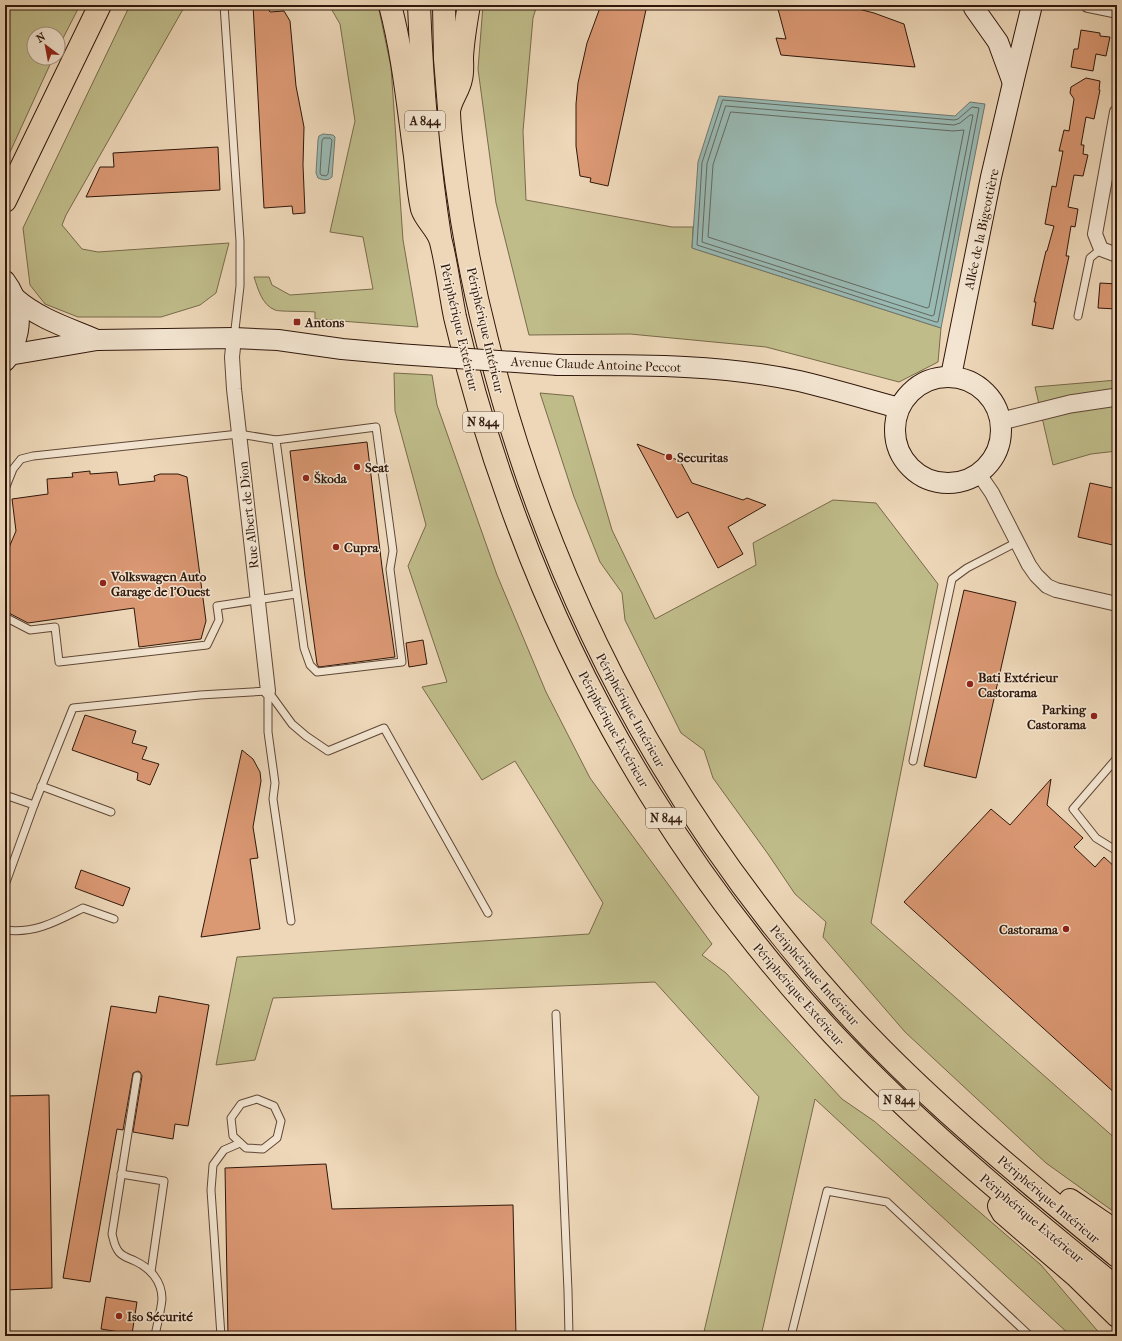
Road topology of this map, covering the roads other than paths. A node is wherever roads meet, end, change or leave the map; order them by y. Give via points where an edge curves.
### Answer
1 (224, 5) edge
2 (390, 5) edge
3 (419, 5) edge
4 (444, 5) edge
5 (468, 5) edge
6 (974, 5) edge
7 (1032, 5) edge
8 (1088, 5) edge
9 (100, 10) edge
10 (1117, 11) edge
11 (1013, 83) junction
12 (449, 108) junction
13 (1117, 112) edge
14 (5, 201) edge
15 (440, 237) junction
16 (1101, 249) junction
17 (1117, 256) edge
18 (5, 281) edge
19 (15, 298) junction
20 (1078, 316) dead end
21 (234, 338) junction
22 (97, 340) junction
23 (7, 358) edge
24 (951, 376) junction
25 (1117, 397) edge
26 (899, 408) junction
27 (1002, 421) junction
28 (239, 434) junction
29 (276, 440) junction
30 (979, 474) junction
31 (5, 489) edge
32 (1017, 542) junction
33 (296, 594) junction
34 (258, 600) junction
35 (1117, 604) edge
36 (5, 617) edge
37 (268, 691) junction
38 (1117, 758) edge
39 (913, 761) dead end
40 (41, 786) junction
41 (5, 795) edge
42 (34, 805) junction
43 (111, 812) dead end
44 (1117, 851) edge
45 (5, 885) edge
46 (488, 913) dead end
47 (114, 918) dead end
48 (291, 921) dead end
49 (5, 930) edge
50 (556, 1014) dead end
51 (137, 1076) dead end
52 (974, 1134) junction
53 (240, 1143) junction
54 (121, 1174) junction
55 (987, 1180) junction
56 (1117, 1232) edge
57 (1117, 1256) edge
58 (151, 1272) junction
59 (1117, 1288) edge
60 (1117, 1316) edge
61 (155, 1336) edge
62 (221, 1336) edge
63 (569, 1336) edge
64 (791, 1336) edge
65 (1030, 1336) edge

1 - 21 lane via 240,241 240,286
2 - 15 highway via 403,68 423,212
3 - 15 highway, Périphérique Extérieur / A 844 via 425,119
4 - 12 highway, Périphérique Intérieur / A 844
5 - 12 highway via 461,80
6 - 11 main road via 998,42
7 - 11 main road, Allée de la Bigeottière
8 - 10 street
9 - 14 highway
11 - 24 main road, Allée de la Bigeottière via 991,177
12 - 52 highway, Périphérique Intérieur / N 844 via 453,161 468,256 498,387 555,555 616,684 688,808 728,867 773,926 867,1035 926,1093
13 - 16 street via 1095,234
15 - 55 highway, Périphérique Extérieur / N 844 via 470,378 516,520 548,601 593,696 626,756 718,895 798,994 871,1073
16 - 17 street
16 - 20 lane via 1090,258
18 - 19 main road
19 - 22 main road, Avenue Claude Antoine Peccot via 47,319
19 - 23 main road via 20,316 18,335
21 - 22 main road, Avenue Claude Antoine Peccot
21 - 26 main road, Avenue Claude Antoine Peccot, bridge via 278,340 398,354 558,365 716,369 799,381
21 - 28 street, Rue Albert de Dion via 232,357
22 - 23 main road, Avenue Claude Antoine Peccot
24 - 26 main road via 935,378 920,384 908,394
24 - 27 main road via 969,380 984,390 996,404
25 - 27 street via 1070,404
26 - 30 main road via 894,427 897,447 907,464 922,477 941,483 960,482
27 - 30 main road via 998,451 990,464
28 - 29 lane
28 - 31 lane via 33,456 21,459 13,469
28 - 34 street, Rue Albert de Dion
29 - 33 lane
29 - 33 lane via 376,427 393,551 390,569 402,662 317,672 310,665 304,648
30 - 32 street via 992,493
32 - 35 street via 1036,575 1047,586
32 - 39 lane via 952,579
33 - 34 lane
34 - 36 lane via 217,606 219,620 207,645 59,662 55,627 30,630
34 - 37 street, Rue Albert de Dion
37 - 40 lane via 73,708
37 - 46 lane via 292,724 328,751 384,728
37 - 48 lane via 268,732 275,783 273,799
38 - 44 lane via 1072,808 1096,838
40 - 42 lane
40 - 43 lane
41 - 42 lane
42 - 45 lane
47 - 49 lane via 83,908 45,926 16,932
50 - 63 lane
51 - 54 lane
52 - 56 highway via 1002,1142 1073,1202
52 - 57 highway, Périphérique Intérieur / N 844
53 - 53 lane via 233,1136 231,1118 241,1104 257,1099 274,1106 281,1121 277,1138 263,1149 246,1148
53 - 62 lane via 224,1150 213,1165 211,1190
54 - 58 lane via 112,1234 114,1245 119,1252
54 - 58 lane via 164,1181
55 - 59 highway, Périphérique Extérieur / N 844
55 - 60 highway via 1003,1213 1076,1276
58 - 61 lane via 156,1278 162,1299
64 - 65 lane via 827,1191 887,1202

